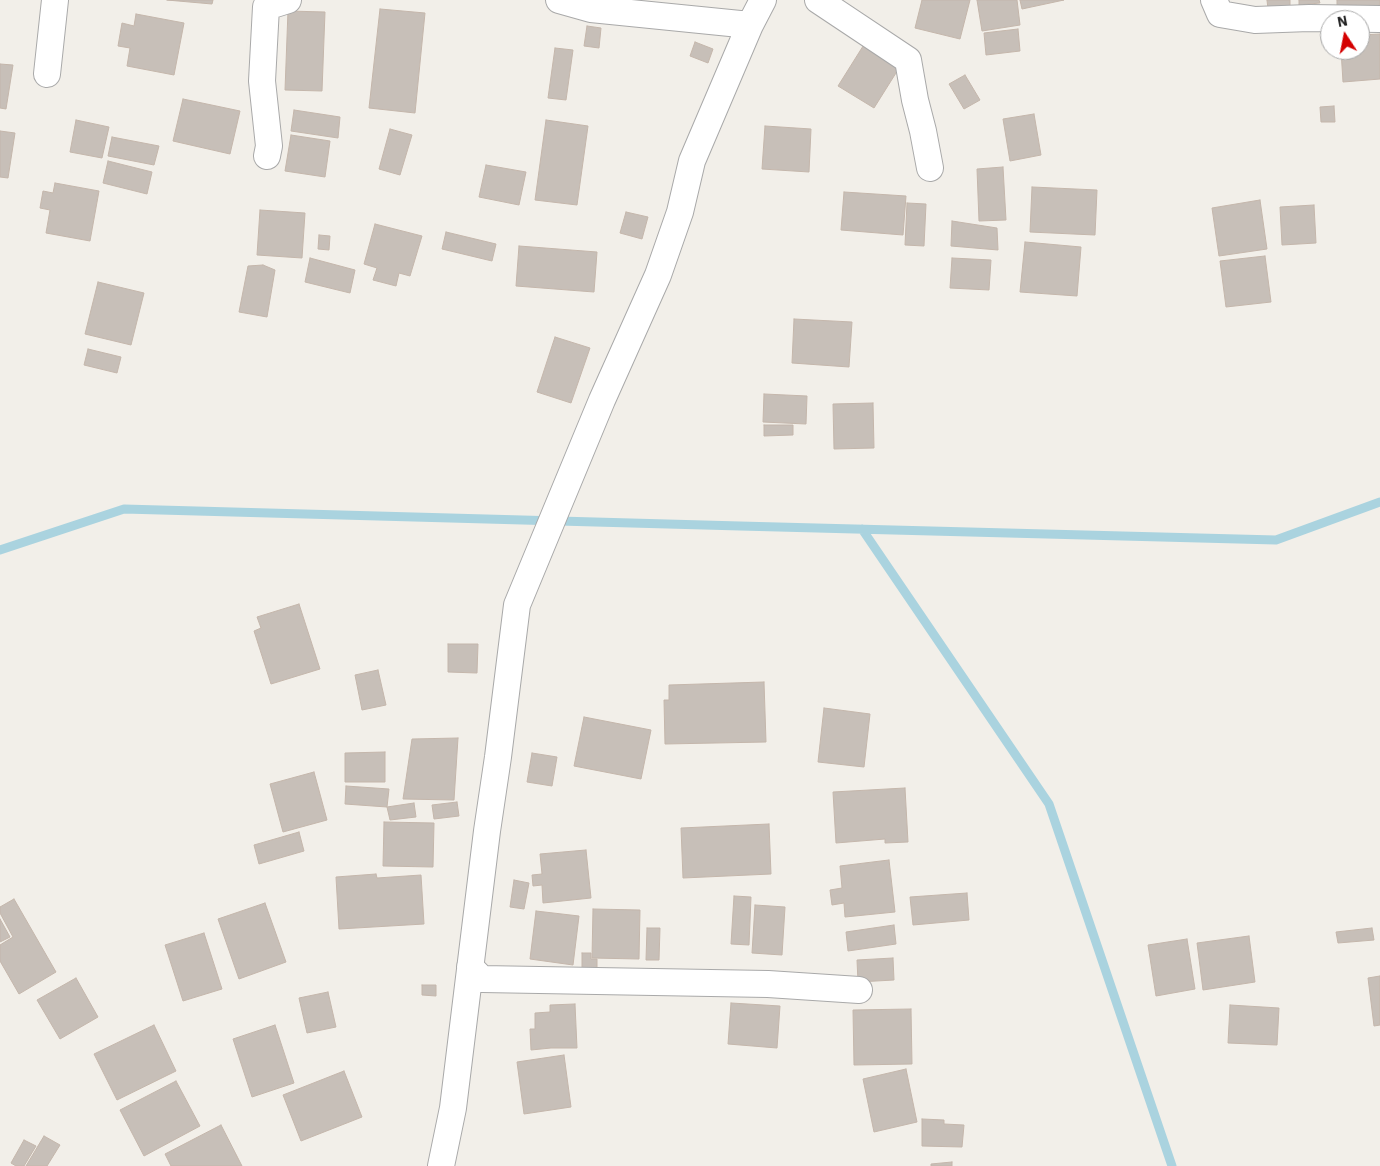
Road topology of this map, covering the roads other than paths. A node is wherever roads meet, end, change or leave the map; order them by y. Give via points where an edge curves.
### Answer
1 (55, 0) edge
2 (288, 0) edge
3 (559, 0) edge
4 (763, 0) edge
5 (818, 0) edge
6 (1214, 0) edge
7 (591, 4) edge
8 (1380, 19) edge
9 (750, 25) junction
10 (46, 74) dead end
11 (266, 156) dead end
12 (930, 168) dead end
13 (470, 967) junction
14 (860, 990) dead end
15 (441, 1166) edge

1 - 10 street
2 - 11 street via 266,7 262,81 269,146
3 - 7 street
4 - 9 street
5 - 12 street via 908,60
6 - 8 street via 1220,14 1255,20
7 - 9 street
9 - 13 street via 692,161 680,212 658,275 517,605
13 - 14 street via 482,979 768,984
13 - 15 street via 453,1108

